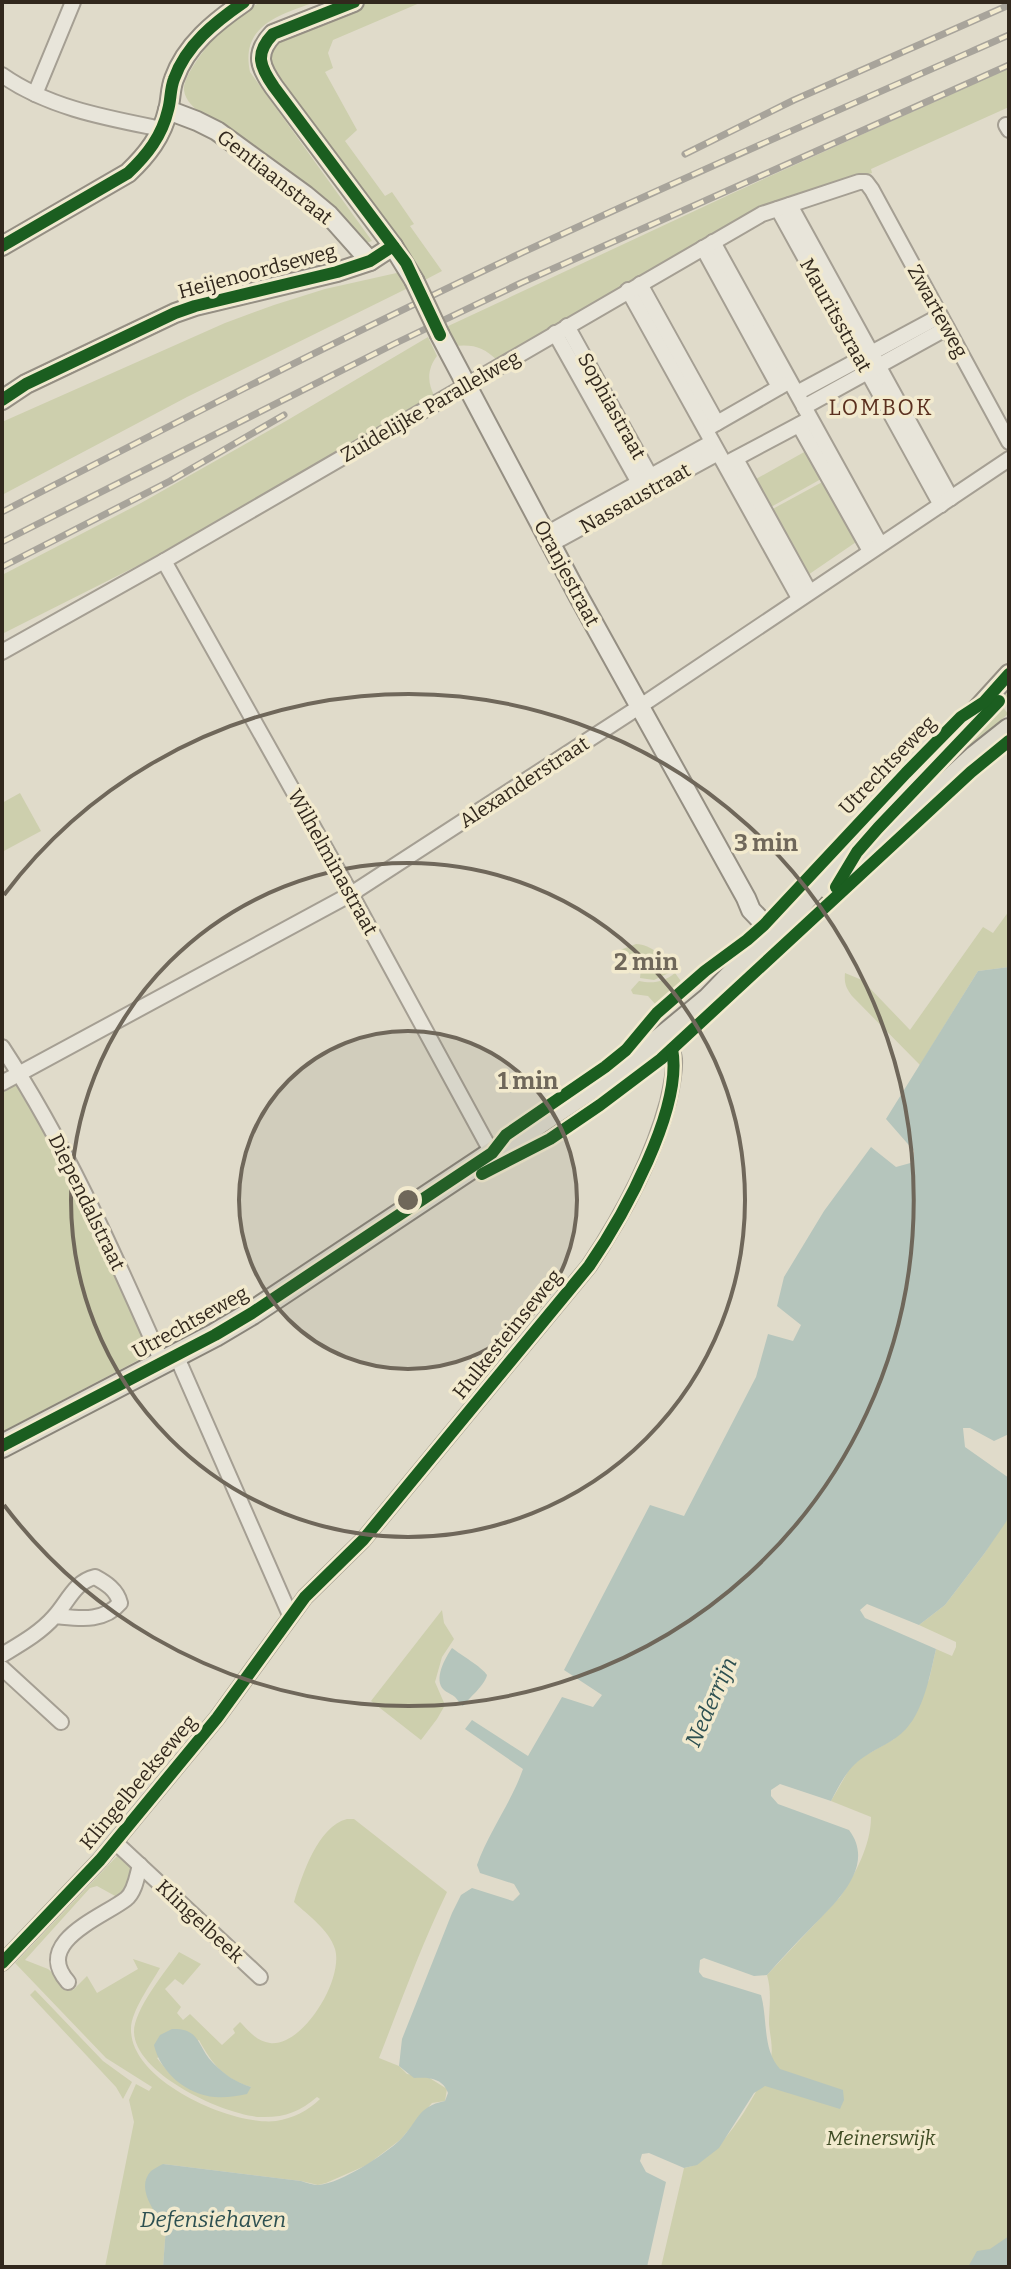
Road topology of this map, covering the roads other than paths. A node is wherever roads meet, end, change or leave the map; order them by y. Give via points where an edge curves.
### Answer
1 (73, 2) edge
2 (244, 2) edge
3 (354, 2) edge
4 (2, 75) edge
5 (35, 94) junction
6 (168, 110) junction
7 (162, 129) junction
8 (866, 182) joint
9 (784, 207) junction
10 (708, 245) junction
11 (2, 246) edge
12 (393, 246) junction
13 (370, 261) junction
14 (634, 287) junction
15 (944, 322) junction
16 (561, 330) junction
17 (869, 362) junction
18 (466, 386) junction
19 (2, 400) edge
20 (796, 402) junction
21 (1009, 442) edge
22 (719, 445) junction
23 (1009, 459) edge
24 (647, 485) junction
25 (946, 501) junction
26 (549, 539) junction
27 (875, 548) junction
28 (164, 561) junction
29 (804, 595) junction
30 (2, 652) edge
31 (1009, 674) edge
32 (639, 707) junction
33 (1009, 730) edge
34 (925, 803) junction
35 (850, 848) junction
36 (351, 894) junction
37 (781, 924) junction
38 (666, 1035) junction
39 (2, 1047) edge
40 (19, 1073) junction
41 (2, 1083) edge
42 (492, 1153) junction
43 (169, 1358) junction
44 (2, 1446) edge
45 (290, 1615) junction
46 (55, 1616) dead end
47 (2, 1655) edge
48 (2, 1668) edge
49 (61, 1722) dead end
50 (115, 1842) junction
51 (140, 1865) junction
52 (2, 1963) edge
53 (260, 1977) dead end
54 (68, 1982) dead end

1 - 5 street
2 - 6 street via 204,32 186,54 173,80
3 - 12 street, Oranjestraat via 273,34 262,50 262,67
4 - 5 street
5 - 7 street via 102,117
6 - 7 street
6 - 13 street, Gentiaanstraat via 217,131 305,195
7 - 11 street via 128,173
8 - 9 street, Zuidelijke Parallelweg
8 - 15 street, Zwarteweg
9 - 10 street, Zuidelijke Parallelweg
9 - 17 street, Mauritsstraat
10 - 14 street, Zuidelijke Parallelweg
10 - 20 street
12 - 13 street, Heijenoordseweg
12 - 18 street, Oranjestraat, bridge
13 - 19 street, Heijenoordseweg via 175,313
14 - 16 street, Zuidelijke Parallelweg
14 - 22 street
15 - 17 street, Nassaustraat
15 - 21 street, Zwarteweg
16 - 18 street, Zuidelijke Parallelweg
16 - 24 street, Sophiastraat
17 - 20 street, Nassaustraat
17 - 25 street, Mauritsstraat
18 - 26 street, Oranjestraat
18 - 28 street, Zuidelijke Parallelweg
20 - 22 street, Nassaustraat
20 - 22 street, Nassaustraat
20 - 27 street
22 - 24 street, Nassaustraat
22 - 29 street
23 - 25 street, Alexanderstraat
24 - 26 street, Nassaustraat
25 - 27 street, Alexanderstraat
26 - 32 street, Oranjestraat
27 - 29 street, Alexanderstraat
28 - 30 street, Zuidelijke Parallelweg
28 - 36 street, Wilhelminastraat
29 - 32 street, Alexanderstraat
31 - 35 street, Utrechtseweg
32 - 36 street, Alexanderstraat
32 - 37 street, Oranjestraat via 751,910
33 - 34 main road
34 - 35 main road via 892,828
34 - 37 main road via 874,852
35 - 37 main road, Utrechtseweg
36 - 40 street, Alexanderstraat
36 - 42 street, Wilhelminastraat
37 - 38 main road, Utrechtseweg
38 - 42 main road, Utrechtseweg
38 - 45 street, Hulkesteinseweg via 674,1066 662,1123 640,1180 604,1244 363,1540
39 - 40 street, Diependalstraat
40 - 41 street, Alexanderstraat
40 - 43 street, Diependalstraat
42 - 43 main road, Utrechtseweg via 252,1313
43 - 44 main road, Utrechtseweg
43 - 45 street
45 - 50 street, Klingelbeekseweg via 211,1725
46 - 47 street
48 - 49 street
50 - 51 street, Klingelbeek
50 - 52 street, Klingelbeekseweg
51 - 53 street, Klingelbeek
51 - 54 street, Klingelbeek via 127,1898 65,1942 57,1960

